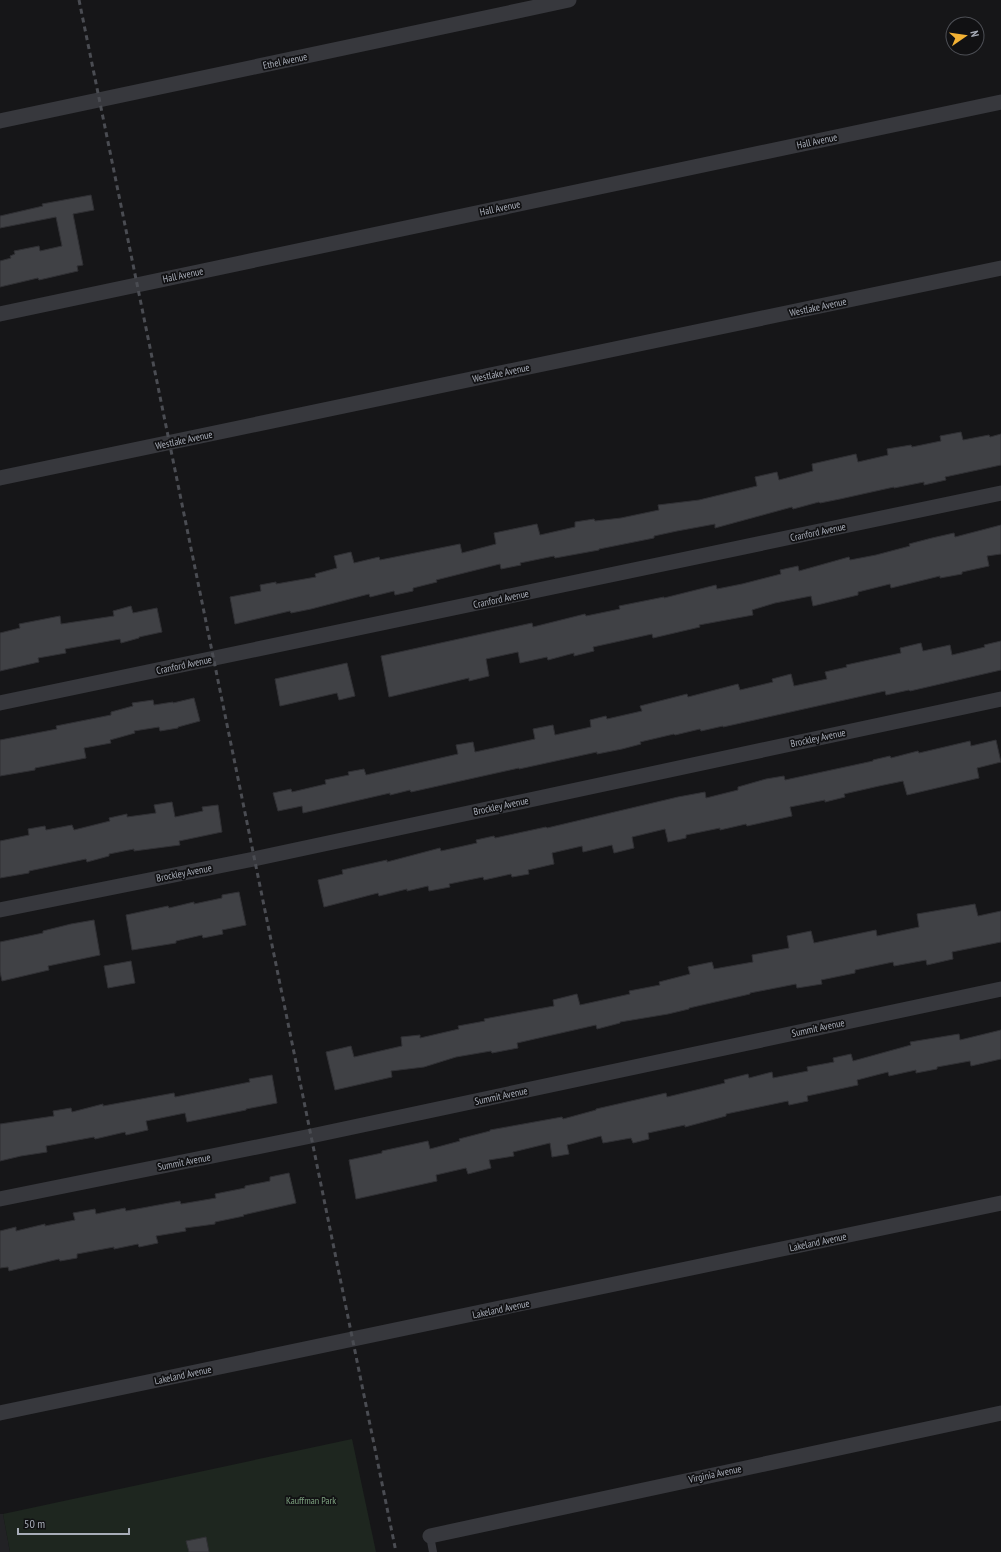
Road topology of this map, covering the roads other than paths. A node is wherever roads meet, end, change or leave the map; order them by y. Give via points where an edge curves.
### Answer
1 (569, 0) edge
2 (1001, 102) edge
3 (0, 121) edge
4 (1001, 268) edge
5 (0, 314) edge
6 (0, 478) edge
7 (1001, 494) edge
8 (1001, 699) edge
9 (0, 703) edge
10 (0, 910) edge
11 (1001, 989) edge
12 (0, 1198) edge
13 (1001, 1203) edge
14 (0, 1413) edge
15 (1001, 1413) edge
16 (430, 1536) joint
17 (433, 1552) edge

1 - 3 street, Ethel Avenue
2 - 5 street, Hall Avenue
4 - 6 street, Westlake Avenue
7 - 9 street, Cranford Avenue
8 - 10 street, Brockley Avenue via 262,857
11 - 12 street, Summit Avenue via 319,1135
13 - 14 street, Lakeland Avenue
15 - 16 street, Virginia Avenue
16 - 17 lane

